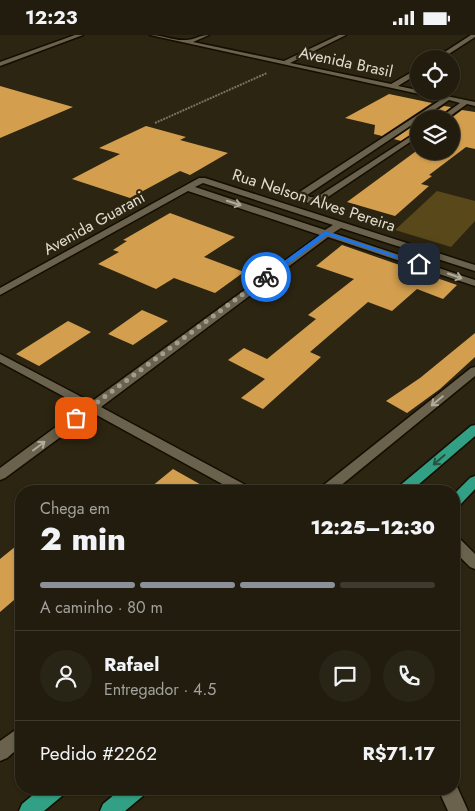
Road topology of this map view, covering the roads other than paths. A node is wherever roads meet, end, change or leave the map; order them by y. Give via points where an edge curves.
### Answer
1 (80, 35) edge
2 (153, 35) edge
3 (206, 35) edge
4 (343, 35) edge
5 (475, 35) edge
6 (187, 42) junction
7 (451, 50) edge
8 (285, 63) junction
9 (0, 64) edge
10 (410, 76) edge
11 (393, 86) junction
12 (410, 90) edge
13 (445, 100) edge
14 (457, 100) edge
15 (466, 102) junction
16 (475, 104) edge
17 (454, 110) edge
18 (410, 139) edge
19 (374, 146) junction
20 (393, 151) junction
21 (202, 180) joint
22 (188, 188) junction
23 (340, 224) junction
24 (326, 233) junction
25 (475, 268) edge
26 (475, 283) edge
27 (0, 292) edge
28 (0, 357) edge
29 (475, 370) edge
30 (92, 407) junction
31 (475, 429) edge
32 (0, 475) edge
33 (475, 481) edge
34 (235, 485) edge
35 (332, 485) edge
36 (409, 485) edge
37 (460, 496) edge
38 (460, 548) edge
39 (475, 563) edge
40 (15, 740) edge
41 (0, 752) edge
42 (48, 795) edge
43 (129, 795) edge
44 (451, 795) edge
45 (29, 811) edge
46 (110, 811) edge
47 (458, 811) edge

1 - 9 street
2 - 6 street, Avenida Brasil
3 - 6 street
4 - 8 street
5 - 7 street
6 - 8 street, Avenida Brasil
8 - 11 street, Avenida Brasil
10 - 11 street
11 - 12 street, Avenida Brasil
13 - 19 street
14 - 15 street, Avenida Brasil
15 - 16 street, Avenida Brasil
15 - 17 street
18 - 20 street
19 - 20 street
19 - 20 street via 301,195 308,200 318,199
21 - 22 street, Avenida Guarani
21 - 23 street, Rua Nelson Alves Pereira
22 -> 24 street, Rua Nelson Alves Pereira
22 - 27 street, Avenida Guarani
23 - 24 street
23 - 25 street, Rua Nelson Alves Pereira
24 -> 26 street, Rua Nelson Alves Pereira
24 - 30 street
28 - 30 street
29 -> 35 street
32 -> 30 street
30 - 34 street
31 -> 36 main road
33 - 37 main road
38 - 39 street
40 - 41 street
42 - 45 main road
43 - 46 main road
44 - 47 street

